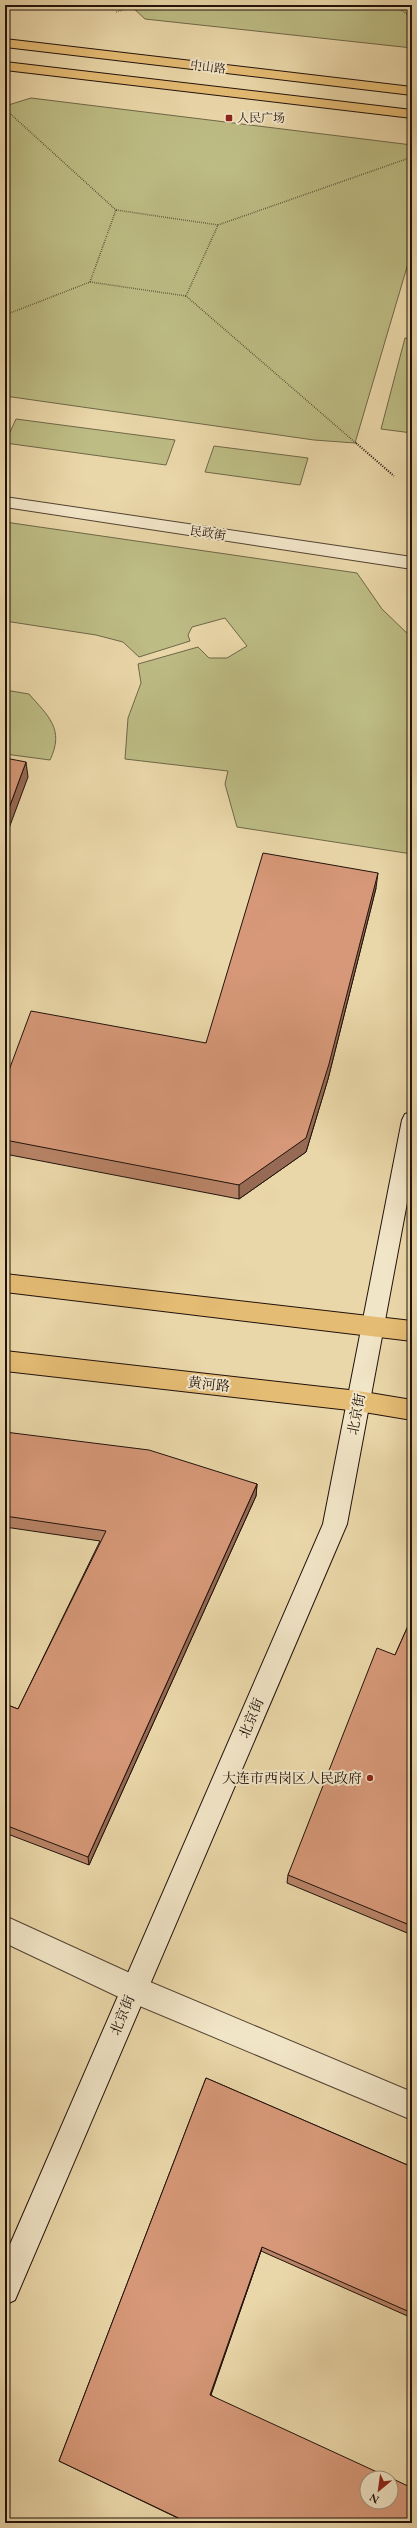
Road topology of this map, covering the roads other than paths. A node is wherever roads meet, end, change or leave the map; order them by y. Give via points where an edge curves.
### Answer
1 (5, 43) edge
2 (5, 66) edge
3 (412, 91) edge
4 (412, 114) edge
5 (5, 502) edge
6 (412, 563) edge
7 (412, 1120) edge
8 (5, 1283) edge
9 (374, 1325) junction
10 (412, 1330) edge
11 (5, 1361) edge
12 (358, 1401) junction
13 (412, 1410) edge
14 (5, 1929) edge
15 (133, 1988) junction
16 (412, 2106) edge
17 (5, 2290) edge

1 - 3 main road, 中山路
2 - 4 main road, 中山路
5 - 6 street, 民政街
7 - 9 street, 北京街
8 - 9 main road
9 - 10 main road
9 - 12 street, 北京街
11 - 12 main road, 黄河路
12 - 13 main road, 黄河路
12 - 15 street, 北京街 via 335,1524
14 - 15 street
15 - 16 street
15 - 17 street, 北京街

